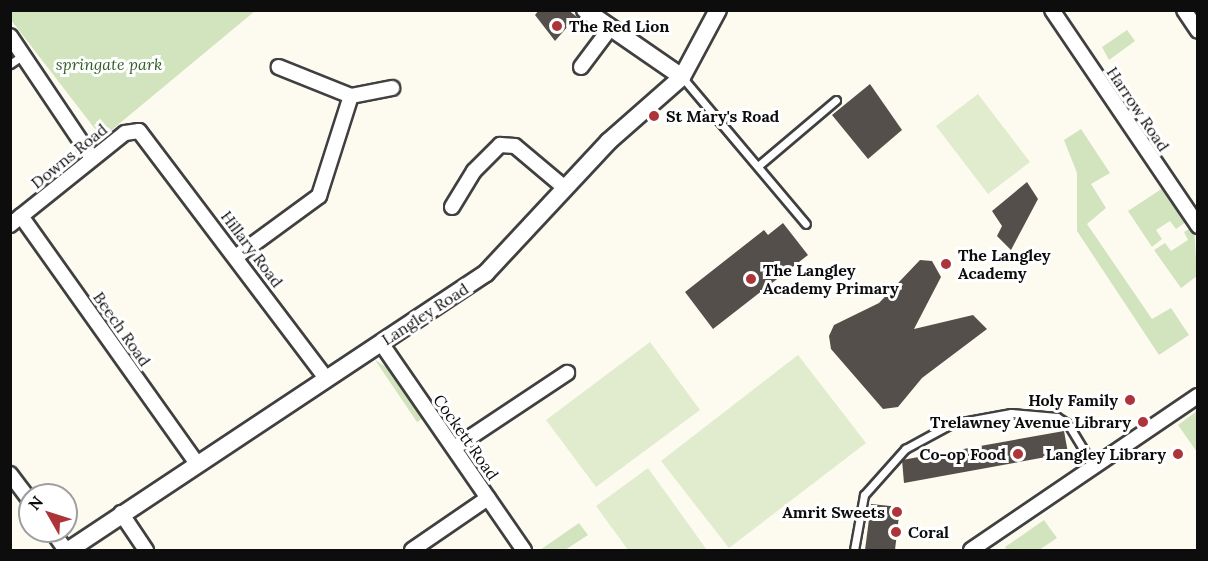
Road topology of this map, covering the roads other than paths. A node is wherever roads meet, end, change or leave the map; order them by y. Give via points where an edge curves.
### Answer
1 (585, 10) edge
2 (718, 10) edge
3 (1052, 10) edge
4 (1184, 10) edge
5 (611, 27) junction
6 (1197, 31) edge
7 (10, 36) edge
8 (24, 54) junction
9 (10, 64) edge
10 (279, 67) dead end
11 (581, 67) dead end
12 (682, 77) junction
13 (392, 88) dead end
14 (351, 96) junction
15 (836, 100) dead end
16 (150, 141) joint
17 (92, 158) junction
18 (758, 166) junction
19 (565, 188) junction
20 (452, 207) dead end
21 (16, 221) edge
22 (806, 224) dead end
23 (1197, 226) edge
24 (237, 256) junction
25 (381, 343) junction
26 (567, 373) dead end
27 (326, 378) junction
28 (1197, 396) edge
29 (454, 448) junction
30 (196, 462) junction
31 (1095, 467) junction
32 (488, 498) junction
33 (121, 513) junction
34 (67, 550) edge
35 (146, 550) edge
36 (412, 550) edge
37 (524, 550) edge
38 (854, 550) edge
39 (971, 550) edge

1 - 5 street
2 - 12 street, Langley Road
3 - 23 street, Harrow Road
4 - 6 street
5 - 11 street
5 - 12 street
7 - 8 street
8 - 9 lane
8 - 17 street
10 - 14 street
12 - 18 lane
12 - 19 street, Langley Road
13 - 14 street
14 - 24 street via 319,196
15 - 18 lane
16 - 17 street, Downs Road via 139,130 125,132
16 - 24 street, Hillary Road
17 - 21 street, Downs Road
18 - 22 lane
19 - 20 street via 515,146 500,145 474,171
19 - 25 street, Langley Road via 486,273
21 - 30 street, Beech Road
24 - 27 street, Hillary Road
25 - 27 street, Langley Road
25 - 29 street, Cockett Road
26 - 29 street
27 - 30 street, Langley Road
28 - 31 street
29 - 32 street, Cockett Road
30 - 33 street, Langley Road
31 - 38 lane via 1068,424 1057,417 1011,413 951,424 905,449 864,495
31 - 39 street
32 - 36 street
32 - 37 street, Cockett Road
33 - 34 street, Langley Road
33 - 35 street

